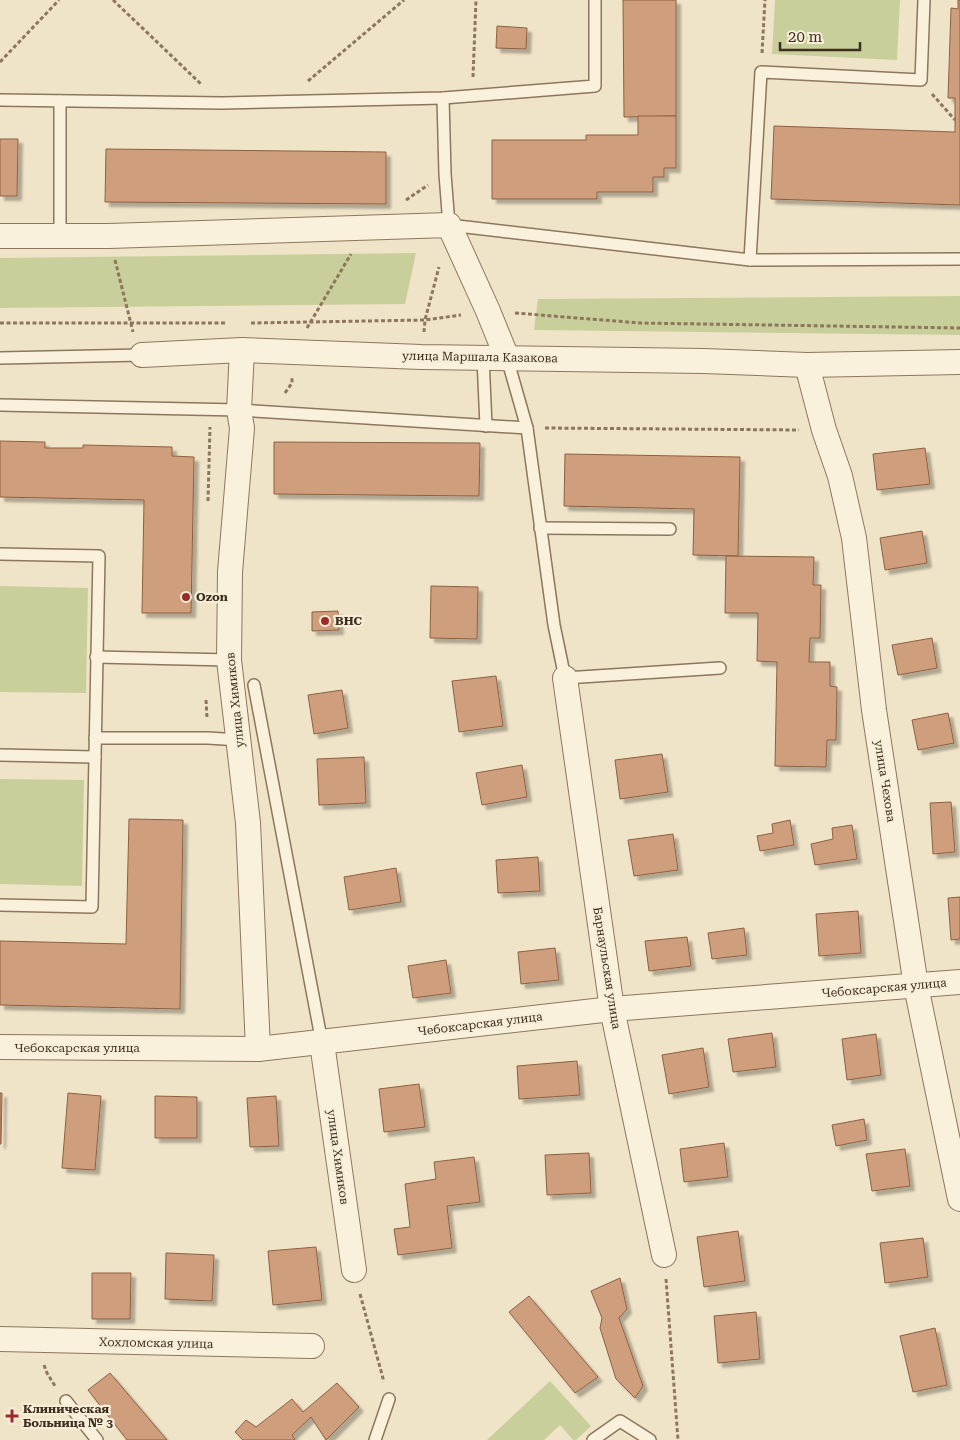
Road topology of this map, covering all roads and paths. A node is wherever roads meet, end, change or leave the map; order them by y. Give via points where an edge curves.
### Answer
1 (59, 0) edge
2 (113, 0) edge
3 (404, 0) edge
4 (476, 0) edge
5 (594, 0) edge
6 (765, 0) edge
7 (924, 0) edge
8 (0, 62) edge
9 (761, 72) junction
10 (921, 80) junction
11 (472, 96) junction
12 (444, 98) junction
13 (0, 100) edge
14 (60, 101) junction
15 (285, 101) junction
16 (222, 103) junction
17 (955, 120) dead end
18 (449, 225) junction
19 (0, 236) edge
20 (60, 236) junction
21 (109, 236) junction
22 (750, 260) junction
23 (960, 260) edge
24 (440, 263) dead end
25 (488, 311) junction
26 (426, 320) junction
27 (0, 323) edge
28 (230, 323) dead end
29 (250, 323) dead end
30 (130, 324) junction
31 (960, 328) edge
32 (242, 350) junction
33 (142, 355) junction
34 (422, 357) junction
35 (0, 358) edge
36 (483, 358) junction
37 (507, 358) junction
38 (960, 362) edge
39 (808, 365) junction
40 (0, 405) edge
41 (239, 410) junction
42 (486, 426) junction
43 (527, 428) junction
44 (824, 430) junction
45 (540, 528) junction
46 (670, 529) dead end
47 (0, 554) edge
48 (96, 657) junction
49 (229, 660) junction
50 (720, 668) dead end
51 (565, 678) junction
52 (254, 685) dead end
53 (95, 738) junction
54 (238, 740) junction
55 (0, 755) edge
56 (95, 756) junction
57 (0, 905) edge
58 (960, 982) edge
59 (916, 986) junction
60 (612, 1009) junction
61 (322, 1043) junction
62 (0, 1048) edge
63 (258, 1050) junction
64 (960, 1199) edge
65 (664, 1255) joint
66 (354, 1270) joint
67 (0, 1339) edge
68 (37, 1340) junction
69 (312, 1346) dead end
70 (389, 1400) joint
71 (66, 1401) joint
72 (97, 1440) edge
73 (375, 1440) edge
74 (593, 1440) edge
75 (650, 1440) edge
76 (678, 1440) edge

1 - 8 path
2 - 16 path
3 - 15 path
4 - 11 path
5 - 11 lane via 596,86
6 - 9 path
7 - 10 lane
9 - 10 lane
9 - 22 lane
10 - 17 path
11 - 12 lane
12 - 15 lane
12 - 18 lane
13 - 14 lane
14 - 16 lane
14 - 20 lane
15 - 16 lane
18 - 21 street
18 - 22 lane
18 - 25 street
19 - 20 street
20 - 21 street
21 - 30 path
22 - 23 lane
24 - 26 path
25 - 26 path
25 - 31 path via 640,323
25 - 37 street
26 - 29 path
26 - 34 path
27 - 30 path
28 - 30 path
30 - 33 path
32 - 33 street, улица Маршала Казакова
32 - 34 street, улица Маршала Казакова
32 - 41 street, улица Химиков
33 - 35 lane, улица Маршала Казакова
34 - 36 street, улица Маршала Казакова
36 - 37 street, улица Маршала Казакова
36 - 42 lane
37 - 39 street, улица Маршала Казакова
37 - 43 lane
38 - 39 street, улица Маршала Казакова
39 - 44 street, улица Чехова
40 - 41 lane
41 - 42 lane
41 - 49 street, улица Химиков via 242,428 230,572
42 - 43 lane
43 - 44 path
43 - 45 lane
44 - 59 street, улица Чехова via 840,476 854,538 874,710
45 - 46 lane
45 - 51 lane
47 - 48 lane via 98,556
48 - 49 lane
48 - 53 lane
49 - 54 street, улица Химиков
50 - 51 lane
51 - 60 street, Барнаульская улица
52 - 61 lane
53 - 54 lane
53 - 56 lane
54 - 63 street, улица Химиков via 248,823
55 - 56 lane
56 - 57 lane via 92,907
58 - 59 street, Чебоксарская улица
59 - 60 street, Чебоксарская улица
59 - 64 street, улица Чехова
60 - 61 street, Чебоксарская улица
60 - 65 street, Барнаульская улица
61 - 63 street, Чебоксарская улица
61 - 66 street, улица Химиков
62 - 63 street, Чебоксарская улица
65 - 76 path
66 - 70 path
67 - 68 street, Хохломская улица
68 - 69 street, Хохломская улица
68 - 71 path via 46,1373
70 - 73 lane
71 - 72 lane
74 - 75 lane via 620,1421

